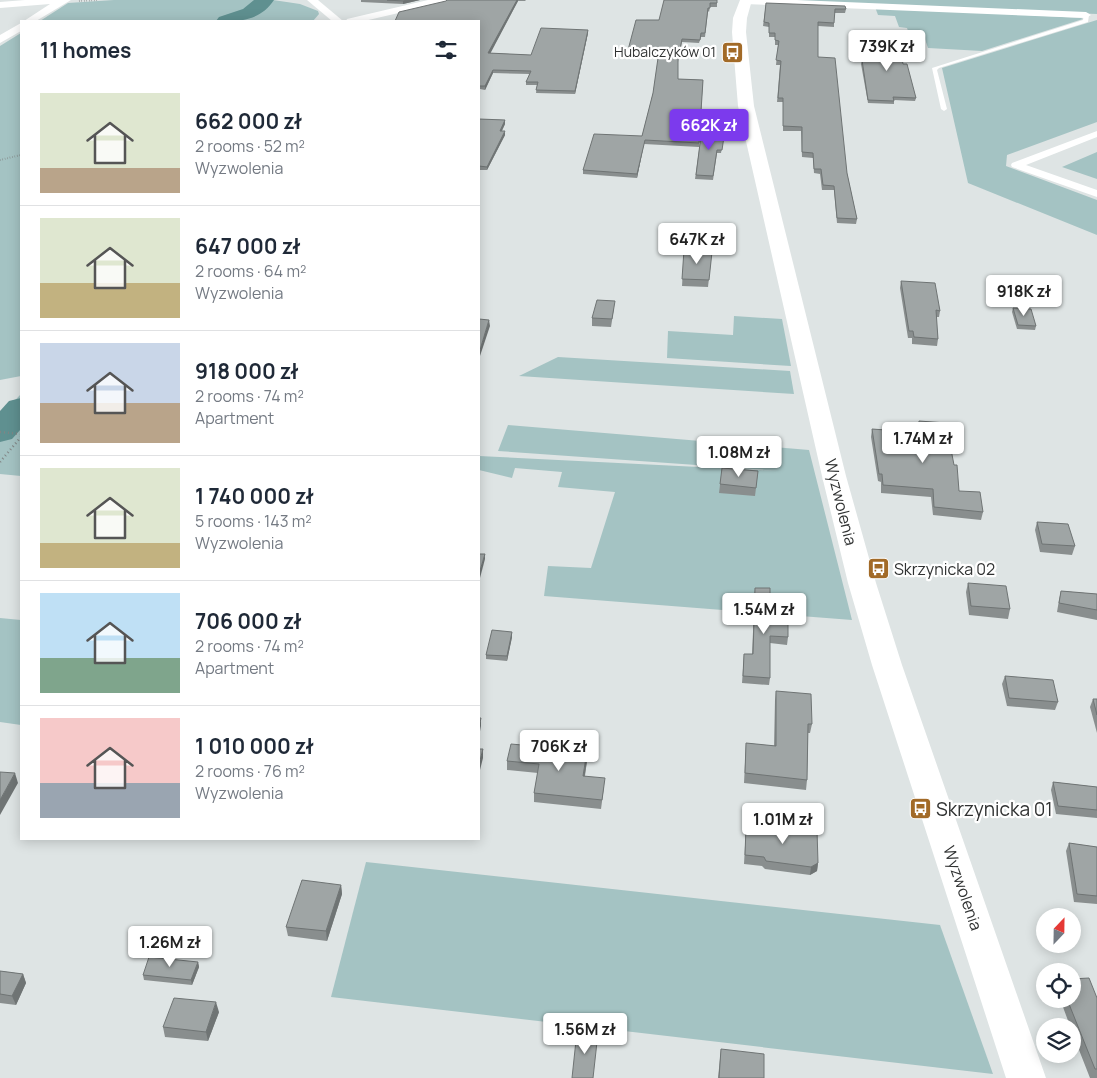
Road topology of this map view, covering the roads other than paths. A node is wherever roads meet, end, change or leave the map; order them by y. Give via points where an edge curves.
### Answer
1 (64, 0) edge
2 (312, 0) edge
3 (442, 0) edge
4 (746, 1) edge
5 (0, 4) edge
6 (1086, 15) joint
7 (30, 20) edge
8 (337, 20) edge
9 (355, 20) edge
10 (20, 26) edge
11 (0, 40) edge
12 (944, 109) dead end
13 (1097, 134) edge
14 (1097, 194) edge
15 (1026, 1078) edge

1 - 5 street
1 - 7 street
2 - 8 street
3 - 9 street
4 - 6 street
4 - 15 street, Wyzwolenia via 739,32 746,106 834,476 887,665
6 - 12 lane via 1086,21 937,67 934,69
10 - 11 street
13 - 14 street via 1016,165

